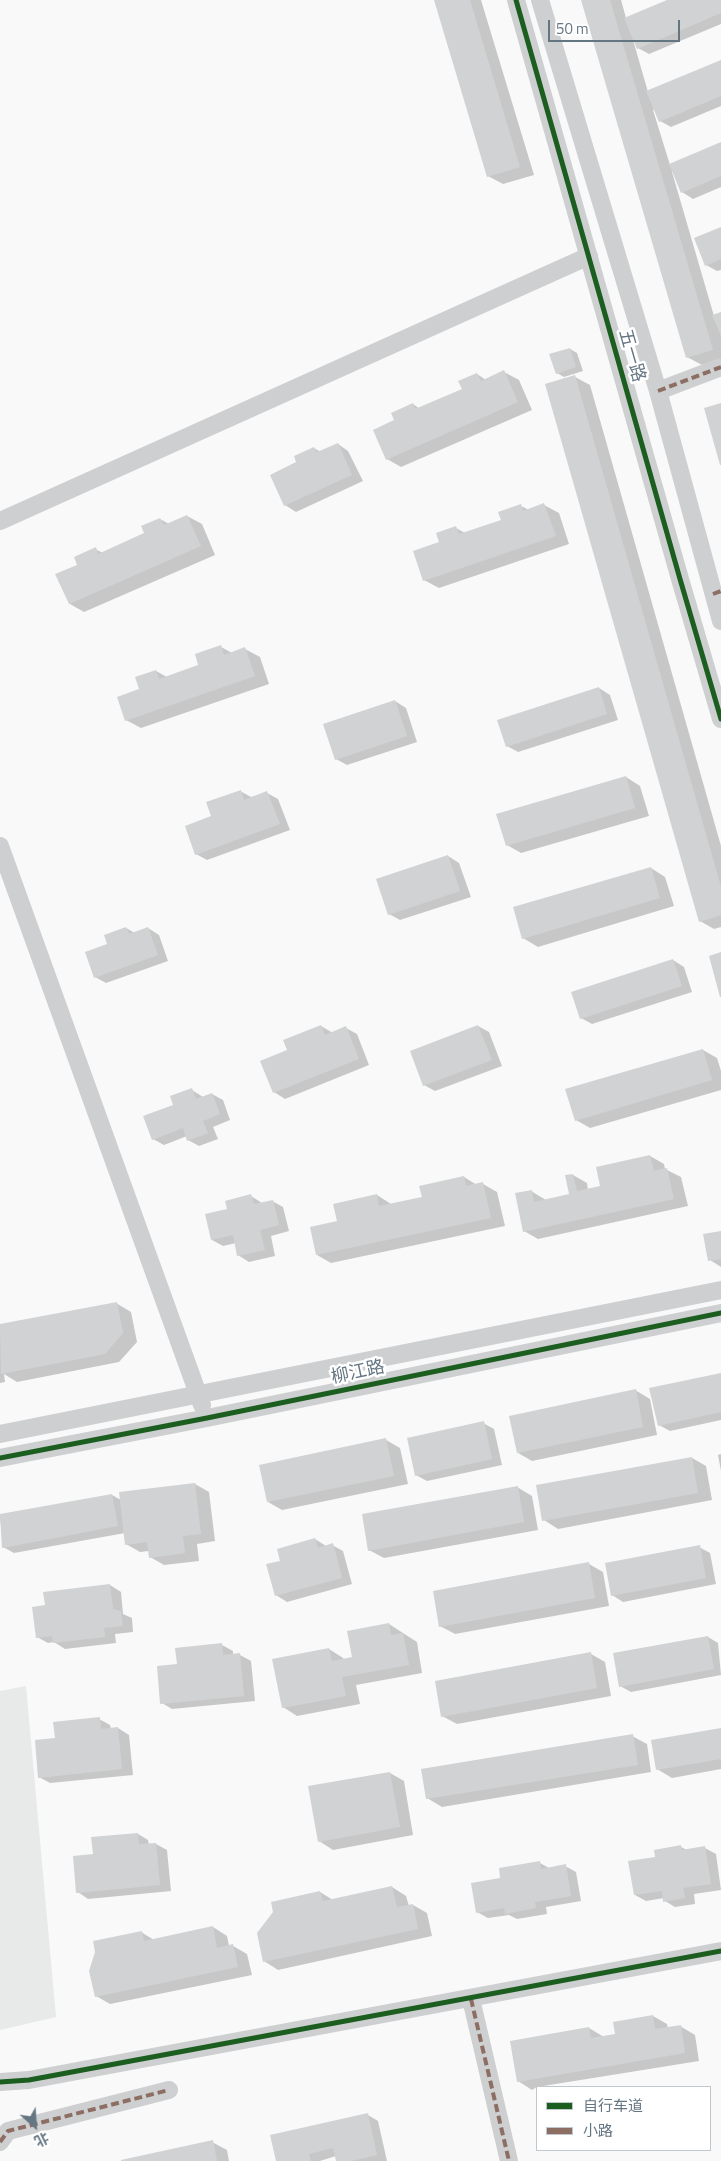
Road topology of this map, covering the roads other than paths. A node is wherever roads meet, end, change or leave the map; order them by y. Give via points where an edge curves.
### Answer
1 (516, 0) edge
2 (540, 0) edge
3 (589, 256) junction
4 (721, 367) edge
5 (658, 391) junction
6 (0, 521) edge
7 (707, 571) junction
8 (680, 579) junction
9 (717, 593) edge
10 (721, 621) edge
11 (721, 719) edge
12 (0, 846) edge
13 (721, 1290) edge
14 (721, 1313) edge
15 (199, 1396) junction
16 (207, 1418) junction
17 (0, 1434) edge
18 (0, 1458) edge
19 (721, 1951) edge
20 (471, 1999) junction
21 (0, 2082) edge
22 (169, 2090) dead end
23 (0, 2142) edge
24 (509, 2161) edge

1 - 3 street, 五一路
2 - 5 street, 五一路
3 - 6 street
3 - 8 street, 五一路
4 - 5 street
5 - 7 street, 五一路
7 - 8 street
7 - 9 street, 五一路
8 - 11 street, 五一路
9 - 10 street, 五一路
12 - 15 street
13 - 15 street, 柳江路
14 - 16 street, 柳江路
15 - 16 street
15 - 17 street, 柳江路
16 - 18 street, 柳江路
19 - 20 street
20 - 21 street via 29,2080
20 - 24 street
22 - 23 street via 8,2131

